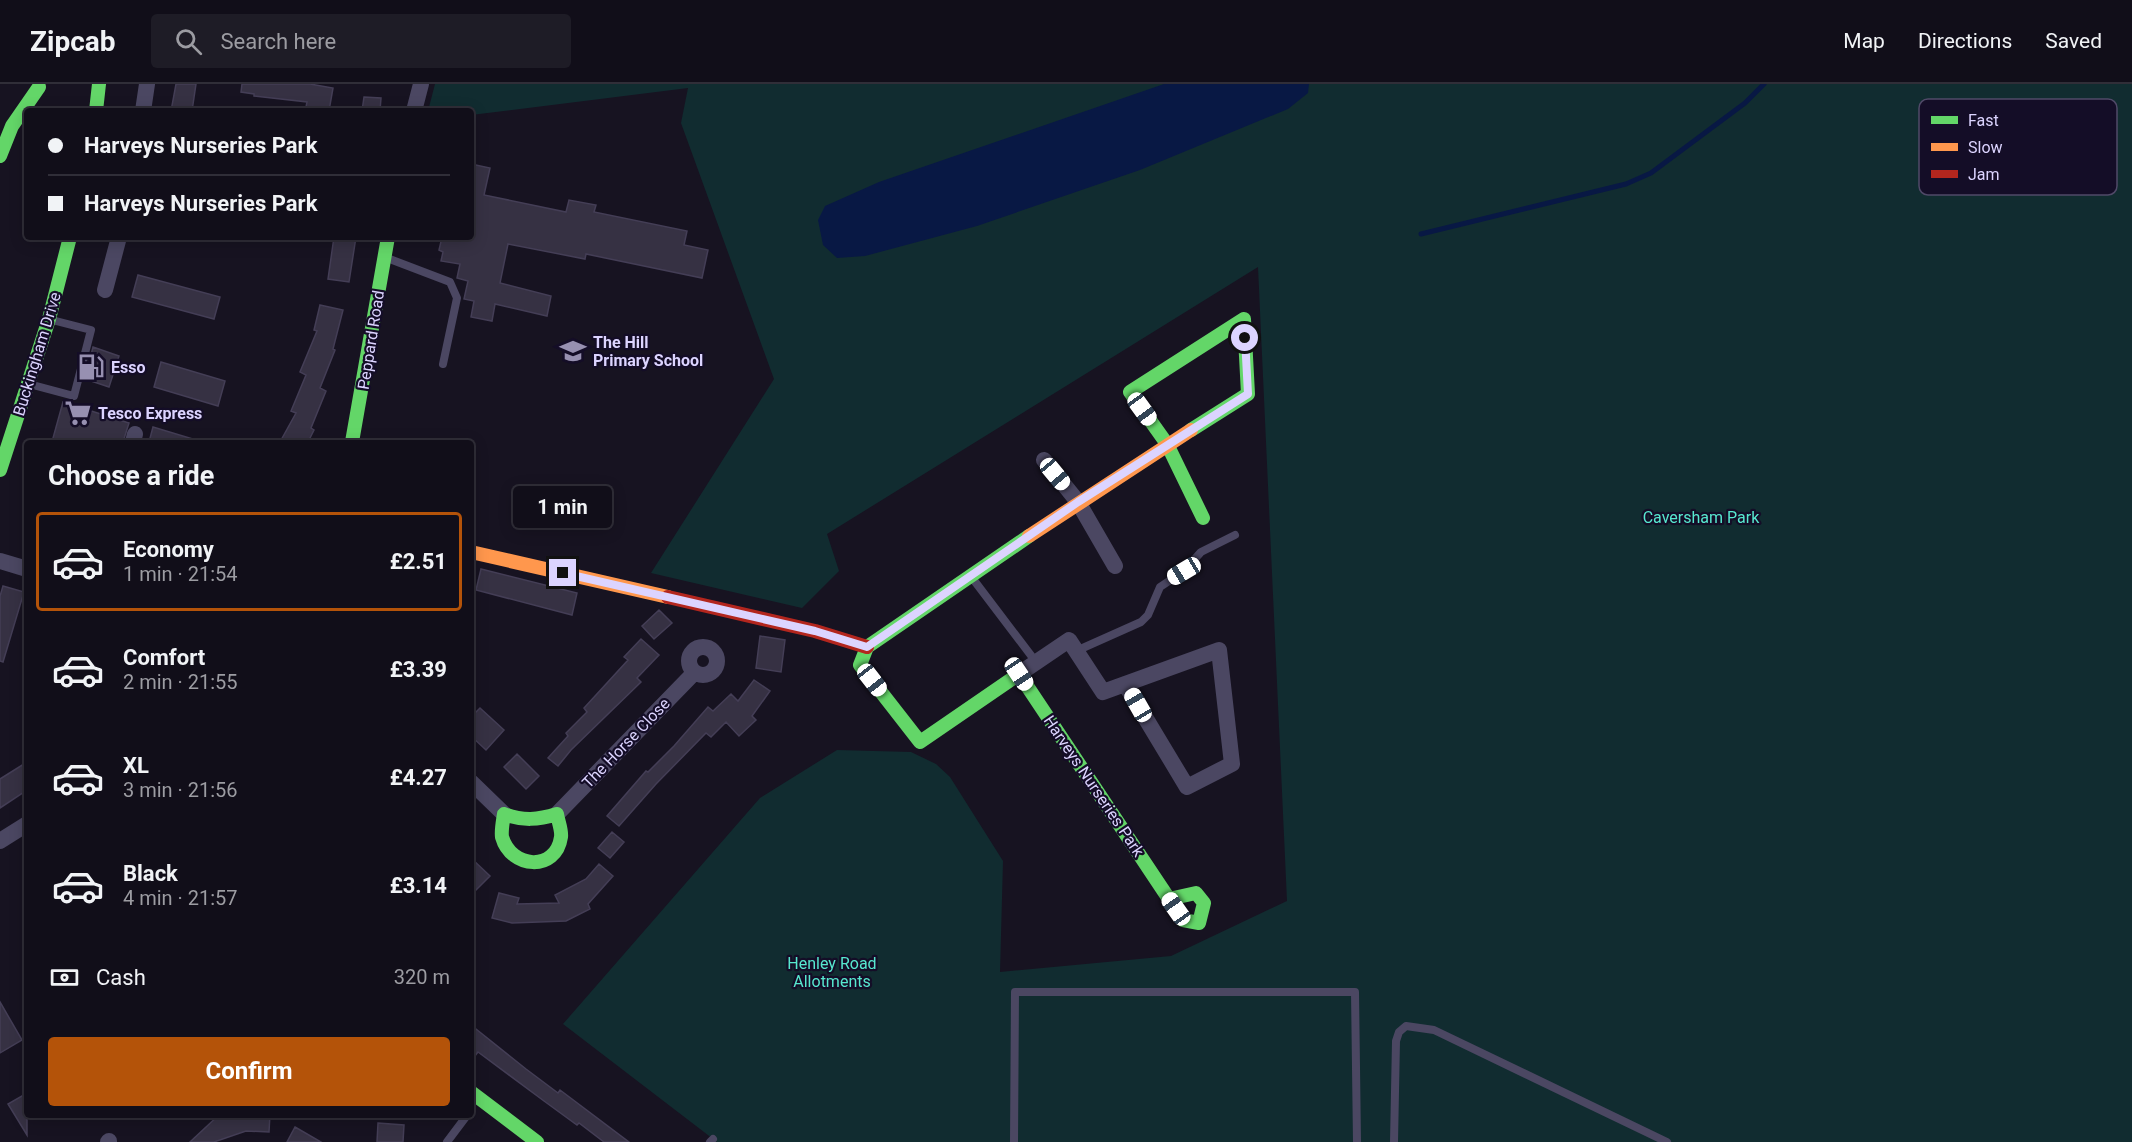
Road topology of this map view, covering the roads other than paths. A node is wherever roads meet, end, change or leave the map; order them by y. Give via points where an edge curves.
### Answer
1 (99, 84) edge
2 (147, 84) edge
3 (421, 84) edge
4 (39, 87) dead end
5 (24, 108) edge
6 (96, 108) edge
7 (144, 108) edge
8 (415, 108) edge
9 (24, 109) edge
10 (0, 156) edge
11 (69, 240) edge
12 (117, 240) edge
13 (387, 240) edge
14 (384, 256) junction
15 (105, 290) dead end
16 (49, 319) junction
17 (443, 364) dead end
18 (29, 384) junction
19 (352, 440) edge
20 (1167, 444) junction
21 (1044, 460) dead end
22 (0, 470) edge
23 (1078, 502) junction
24 (1203, 518) dead end
25 (1235, 535) dead end
26 (474, 553) edge
27 (0, 561) edge
28 (1116, 566) dead end
29 (24, 568) edge
30 (971, 576) junction
31 (867, 647) junction
32 (1076, 651) junction
33 (1036, 662) junction
34 (694, 673) dead end
35 (1019, 674) junction
36 (1125, 684) junction
37 (474, 785) edge
38 (504, 814) junction
39 (557, 814) junction
40 (24, 826) edge
41 (0, 842) edge
42 (1169, 899) dead end
43 (474, 1100) edge
44 (465, 1118) edge
45 (447, 1142) edge
46 (537, 1142) edge
47 (1014, 1142) edge
48 (1357, 1142) edge
49 (1394, 1142) edge
50 (1667, 1142) edge

1 - 6 street
2 - 7 street
3 - 8 street
4 - 5 street
9 - 10 street
11 - 16 street, Buckingham Drive
12 - 15 street
13 - 14 street, Peppard Road
14 - 17 lane via 450,282 457,298
14 - 19 street, Peppard Road
16 - 18 street, Buckingham Drive
16 - 18 lane via 91,330 74,396
18 - 22 street, Buckingham Drive
20 - 20 street via 1130,392 1244,319 1248,394
20 - 23 street
20 - 24 street
21 - 23 street
23 - 28 street
23 - 30 street
25 - 32 lane via 1201,552 1184,571 1160,587 1141,622
26 - 31 street via 815,631
27 - 29 street
30 - 31 street
30 - 33 lane
31 - 35 street via 860,665 920,742
32 - 33 street via 1069,640
32 - 36 street via 1103,692
33 - 35 street
34 - 39 street, The Horse Close
35 - 42 street, Harveys Nurseries Park
36 - 36 street via 1219,650 1232,764 1187,787
37 - 38 street
38 - 39 street via 529,821
38 - 39 street via 500,826 508,850 528,863 542,863 554,855 562,834
40 - 41 street
43 - 46 street
44 - 45 lane
47 - 48 lane via 1016,992 1355,992
49 - 50 lane via 1396,1041 1406,1026 1434,1030

